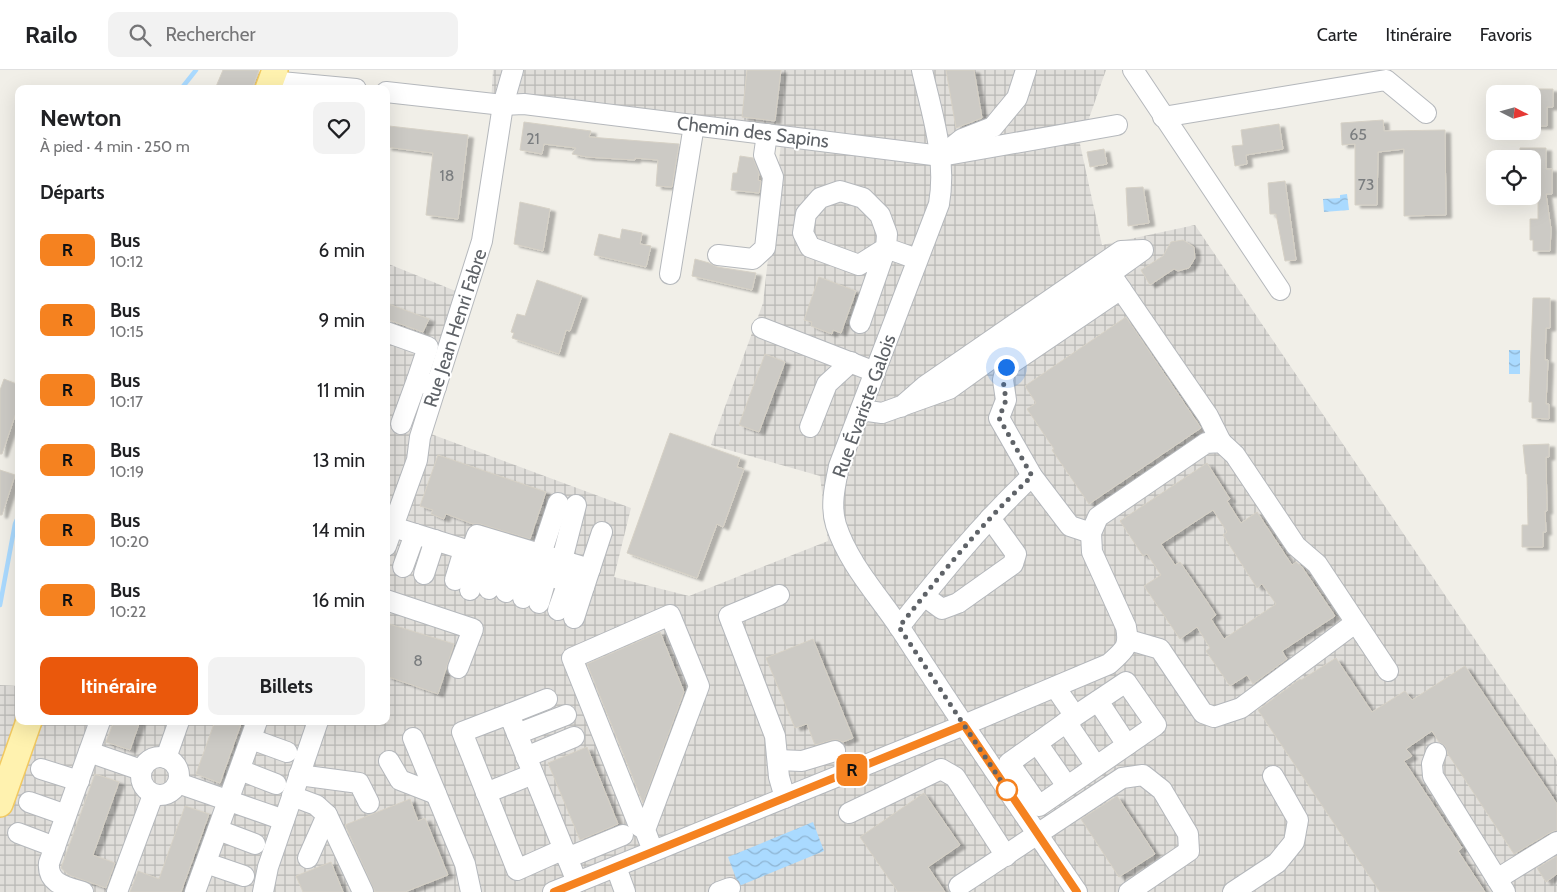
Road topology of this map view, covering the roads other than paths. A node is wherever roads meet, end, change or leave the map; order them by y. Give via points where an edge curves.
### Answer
1 (513, 70) edge
2 (922, 70) edge
3 (1026, 70) edge
4 (1133, 70) edge
5 (271, 80) edge
6 (318, 85) edge
7 (390, 92) edge
8 (503, 105) junction
9 (1426, 113) dead end
10 (1164, 117) junction
11 (694, 125) junction
12 (1118, 125) dead end
13 (767, 134) junction
14 (941, 156) junction
15 (718, 255) dead end
16 (918, 260) junction
17 (670, 274) dead end
18 (1115, 281) junction
19 (1280, 290) dead end
20 (860, 323) dead end
21 (762, 328) dead end
22 (390, 333) edge
23 (851, 362) junction
24 (875, 372) junction
25 (417, 380) junction
26 (436, 386) junction
27 (901, 408) junction
28 (861, 410) junction
29 (401, 424) dead end
30 (810, 427) dead end
31 (1221, 442) junction
32 (1032, 476) junction
33 (990, 518) junction
34 (602, 532) dead end
35 (1091, 533) junction
36 (414, 534) junction
37 (390, 536) edge
38 (435, 540) junction
39 (510, 560) junction
40 (562, 560) junction
41 (403, 567) dead end
42 (424, 574) dead end
43 (581, 579) junction
44 (497, 592) junction
45 (779, 595) dead end
46 (924, 596) junction
47 (390, 601) edge
48 (566, 614) dead end
49 (1355, 623) junction
50 (899, 627) junction
51 (1128, 640) junction
52 (458, 668) dead end
53 (1388, 671) dead end
54 (1055, 687) junction
55 (547, 699) dead end
56 (1098, 701) junction
57 (509, 714) junction
58 (1070, 719) junction
59 (27, 725) edge
60 (28, 725) edge
61 (99, 725) edge
62 (178, 725) edge
63 (317, 725) edge
64 (964, 725) junction
65 (570, 726) dead end
66 (254, 730) edge
67 (413, 738) dead end
68 (1037, 743) junction
69 (1127, 745) junction
70 (835, 751) dead end
71 (89, 752) junction
72 (287, 752) dead end
73 (1436, 752) dead end
74 (525, 753) junction
75 (166, 758) junction
76 (778, 760) junction
77 (389, 761) dead end
78 (1096, 766) junction
79 (40, 769) dead end
80 (141, 770) junction
81 (240, 770) junction
82 (299, 775) junction
83 (1273, 776) dead end
84 (78, 782) junction
85 (178, 783) junction
86 (276, 784) dead end
87 (1067, 786) junction
88 (0, 790) edge
89 (486, 793) junction
90 (436, 794) junction
91 (153, 795) junction
92 (292, 796) junction
93 (786, 798) junction
94 (229, 801) junction
95 (29, 802) dead end
96 (369, 803) dead end
97 (0, 804) edge
98 (849, 813) dead end
99 (66, 815) junction
100 (327, 815) junction
101 (284, 820) junction
102 (218, 830) junction
103 (645, 830) junction
104 (18, 833) dead end
105 (623, 835) dead end
106 (1038, 835) junction
107 (1557, 842) edge
108 (255, 844) dead end
109 (55, 847) junction
110 (653, 851) junction
111 (566, 853) junction
112 (1006, 856) junction
113 (308, 858) dead end
114 (206, 863) junction
115 (616, 867) junction
116 (244, 876) dead end
117 (578, 882) junction
118 (960, 886) dead end
119 (1501, 886) edge
120 (83, 892) edge
121 (117, 892) edge
122 (195, 892) edge
123 (262, 892) edge
124 (362, 892) edge
125 (471, 892) edge
126 (554, 892) edge
127 (625, 892) edge
128 (1077, 892) edge
129 (1129, 892) edge
130 (1233, 892) edge

1 - 8 street, Rue Jean Henri Fabre
2 - 14 street, Rue Évariste Galois
3 - 14 street via 1017,98 993,126 962,139
4 - 10 street
5 - 6 street
7 - 8 street, Chemin des Sapins
8 - 11 street, Chemin des Sapins via 524,104
8 - 26 street, Rue Jean Henri Fabre via 482,241
9 - 10 street via 1386,80
10 - 19 street
11 - 13 street, Chemin des Sapins
11 - 17 street
12 - 14 street, Chemin des Sapins
13 - 14 street, Chemin des Sapins
13 - 15 street via 764,155 773,177 764,248 753,259
14 - 16 street, Rue Évariste Galois via 939,204
16 - 20 street via 886,248
16 - 24 street, Rue Évariste Galois
18 - 27 street via 949,390
18 - 27 street via 1143,250 1120,251 925,386
18 - 31 street via 1208,416
18 - 32 street via 1006,367 1003,380 1006,400 999,418
21 - 23 street
22 - 25 street via 428,347
23 - 24 street
23 - 30 street via 827,384
24 - 28 street, Rue Évariste Galois
25 - 26 street
25 - 29 street
26 - 37 street, Rue Jean Henri Fabre via 420,437 417,460
27 - 28 street via 882,413
28 - 50 street, Rue Évariste Galois via 840,466 834,498 835,523 851,559
31 - 35 street via 1206,443 1098,517
31 - 49 street via 1235,455 1296,546 1317,564
32 - 33 street
32 - 35 street via 1070,526
33 - 46 street
33 - 46 street via 1016,554 1013,564 958,604 942,609
34 - 43 street
35 - 51 street via 1092,552 1126,627
36 - 37 street
36 - 38 street
36 - 41 street
38 - 39 street
38 - 42 street
39 - 40 street
39 - 40 street via 567,504
39 - 43 street
39 - 44 street
39 - 44 street
39 - 44 street
40 - 43 street
43 - 48 street
45 - 76 street via 729,616 776,736
46 - 50 street
47 - 52 street via 473,629
49 - 51 street via 1241,708 1214,717 1202,713 1160,649
49 - 53 street
50 - 64 street, Rue Évariste Galois
51 - 54 street via 1109,664
54 - 58 street
54 - 64 street
55 - 57 street
56 - 58 street
56 - 69 street
56 - 69 street via 1126,682 1156,725
57 - 74 street
57 - 89 street via 462,732
58 - 68 street
58 - 78 street
59 - 88 main road
60 - 97 main road
61 - 71 street
62 - 75 street
63 - 82 street
64 - 93 street
64 - 106 street, Rue Évariste Galois
65 - 74 street
66 - 72 street
66 - 81 street
67 - 90 street
68 - 87 street
68 - 87 street via 1009,763 1039,806
69 - 78 street
70 - 76 street via 802,761
71 - 80 street
71 - 84 street
73 - 119 street via 1433,776
74 - 89 street
74 - 111 street
75 - 80 street via 156,757 147,761
75 - 85 street via 179,773
76 - 93 street via 779,777
77 - 90 street via 400,780
78 - 87 street
79 - 84 street
80 - 91 street via 140,780
81 - 86 street
81 - 94 street
82 - 92 street
82 - 96 street via 359,783
83 - 130 street via 1298,820 1294,842 1277,863
84 - 99 street
85 - 91 street via 163,796
85 - 94 street
89 - 111 street via 517,870
90 - 125 street via 465,864
91 - 121 street
92 - 100 street via 316,805
92 - 101 street
93 - 110 street
94 - 101 street
94 - 102 street
95 - 99 street
98 - 112 street via 941,769 955,777
99 - 109 street
100 - 113 street
100 - 124 street
101 - 123 street
102 - 108 street
102 - 114 street
103 - 103 street via 699,686 670,616 572,658 639,826
103 - 110 street
104 - 109 street
105 - 111 street
106 - 112 street
106 - 128 street, Rue Évariste Galois
106 - 129 street via 1122,778 1144,775 1162,790 1188,834 1189,851
107 - 119 street
109 - 120 street via 49,871 57,883
110 - 115 street
111 - 117 street
112 - 118 street
114 - 116 street
114 - 122 street
115 - 117 street
115 - 127 street
117 - 126 street

